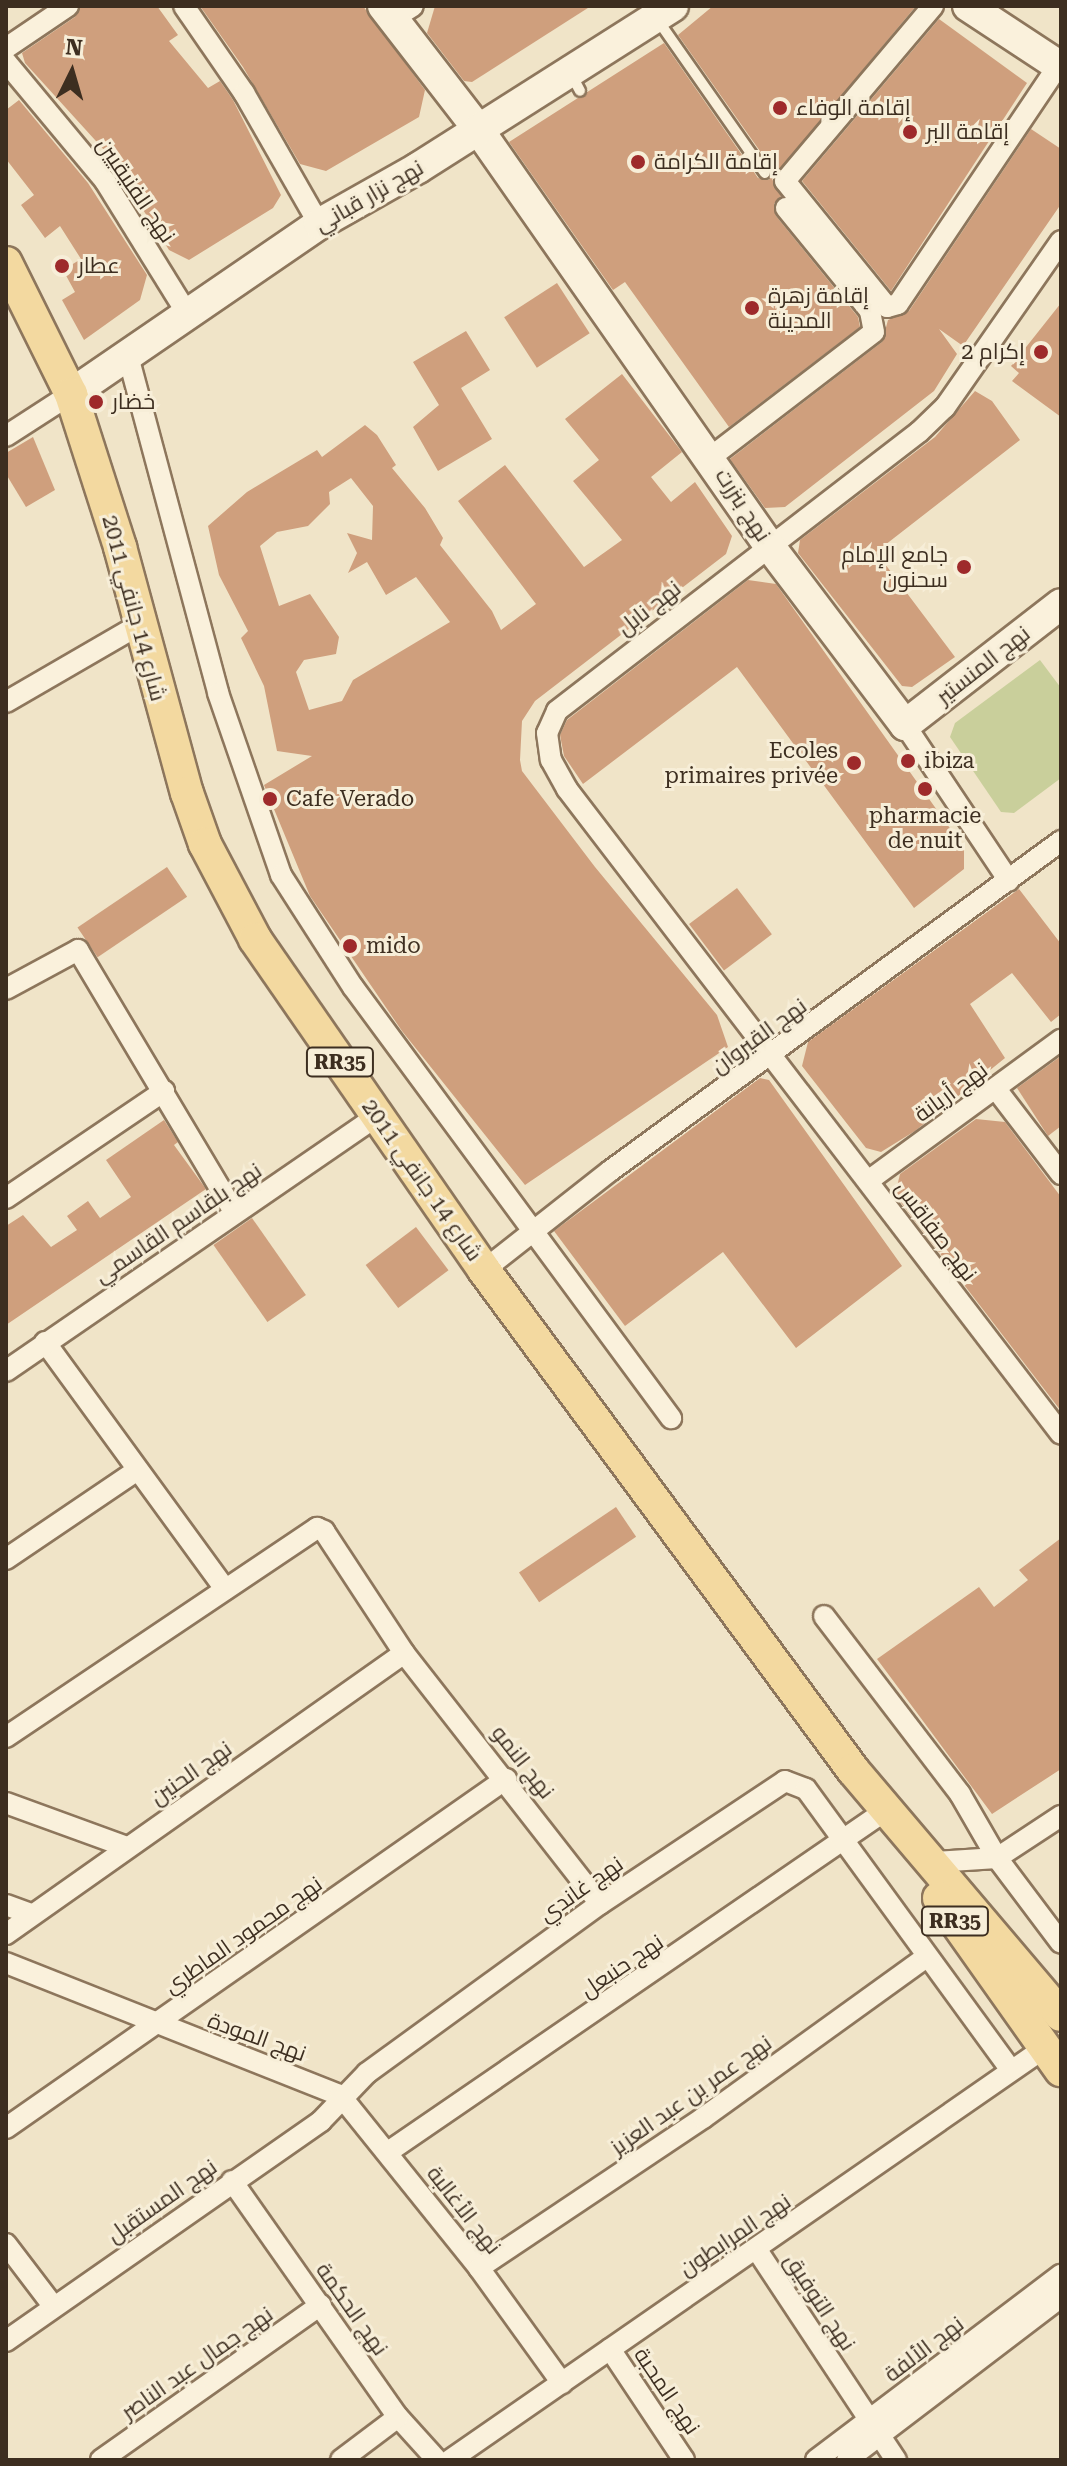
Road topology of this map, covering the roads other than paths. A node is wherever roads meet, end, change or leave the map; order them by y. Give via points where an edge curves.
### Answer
1 (68, 6) edge
2 (184, 6) edge
3 (933, 6) edge
4 (968, 6) edge
5 (397, 10) edge
6 (664, 12) edge
7 (6, 48) edge
8 (6, 62) edge
9 (1060, 64) edge
10 (478, 129) junction
11 (765, 173) dead end
12 (786, 208) dead end
13 (319, 224) junction
14 (1061, 241) edge
15 (6, 264) edge
16 (187, 313) junction
17 (128, 356) junction
18 (71, 394) junction
19 (6, 436) edge
20 (711, 457) junction
21 (768, 544) junction
22 (1057, 616) edge
23 (139, 625) junction
24 (6, 702) edge
25 (905, 725) junction
26 (1061, 841) edge
27 (1009, 881) junction
28 (6, 989) edge
29 (1061, 1040) edge
30 (774, 1056) junction
31 (996, 1089) junction
32 (164, 1091) junction
33 (377, 1116) junction
34 (1061, 1174) edge
35 (868, 1181) junction
36 (6, 1198) edge
37 (235, 1213) junction
38 (532, 1234) junction
39 (484, 1270) junction
40 (45, 1342) junction
41 (6, 1371) edge
42 (671, 1418) dead end
43 (1061, 1434) edge
44 (136, 1471) junction
45 (6, 1559) edge
46 (225, 1589) junction
47 (824, 1616) dead end
48 (404, 1653) junction
49 (6, 1737) edge
50 (853, 1770) junction
51 (506, 1779) junction
52 (6, 1803) edge
53 (879, 1815) junction
54 (1061, 1816) edge
55 (841, 1842) junction
56 (127, 1847) junction
57 (997, 1858) junction
58 (935, 1862) junction
59 (600, 1904) junction
60 (6, 1905) edge
61 (31, 1914) junction
62 (6, 1934) edge
63 (1061, 1943) edge
64 (926, 1957) junction
65 (6, 1963) edge
66 (1061, 2015) edge
67 (157, 2026) junction
68 (1054, 2059) edge
69 (1011, 2070) junction
70 (313, 2084) joint
71 (344, 2098) junction
72 (6, 2128) edge
73 (388, 2152) junction
74 (232, 2181) junction
75 (6, 2244) edge
76 (757, 2250) junction
77 (479, 2268) junction
78 (1061, 2275) edge
79 (1061, 2297) edge
80 (321, 2305) junction
81 (54, 2307) junction
82 (1020, 2318) junction
83 (6, 2341) edge
84 (610, 2349) junction
85 (562, 2383) junction
86 (398, 2417) junction
87 (874, 2428) junction
88 (472, 2455) edge
89 (101, 2460) edge
90 (341, 2460) edge
91 (437, 2460) edge
92 (450, 2460) edge
93 (684, 2460) edge
94 (816, 2460) edge
95 (847, 2460) edge
96 (896, 2460) edge

1 - 7 street
2 - 13 street via 244,93
3 - 9 street via 785,181 887,307 898,304
4 - 9 street
5 - 10 street, نهج بنزرت
6 - 10 street, نهج نزار قباني via 575,82
6 - 11 lane
8 - 16 street, نهج الفنيقيين via 105,181
10 - 13 street, نهج نزار قباني
10 - 20 street, نهج بنزرت
12 - 20 street via 870,311 874,332
13 - 16 street, نهج نزار قباني
14 - 21 street, نهج نابل via 945,407 892,454
15 - 18 main road, شارع 14 جانفي 2011 / RR35
16 - 17 street, نهج نزار قباني
17 - 18 street, نهج نزار قباني
17 - 38 street via 218,693 281,875 307,922
18 - 19 street
18 - 23 main road, شارع 14 جانفي 2011 / RR35
20 - 21 street, نهج بنزرت
21 - 25 street, نهج بنزرت
21 - 30 street, نهج نابل via 557,711 547,733 551,760 567,789
22 - 25 street, نهج المنستير
23 - 24 street
23 - 33 main road, شارع 14 جانفي 2011 / RR35 via 205,844 255,939
25 - 27 street, نهج بنزرت
26 - 27 street, نهج القيروان
27 - 30 street, نهج القيروان
28 - 32 street via 75,949
29 - 31 street, نهج أريانة
30 - 35 street, نهج صفاقس
30 - 38 street, نهج القيروان via 610,1171
31 - 34 street
31 - 35 street, نهج أريانة
32 - 36 street
32 - 37 street
33 - 37 street, نهج بلقاسم القاسمي
33 - 39 main road, شارع 14 جانفي 2011 / RR35
35 - 43 street, نهج صفاقس
37 - 40 street, نهج بلقاسم القاسمي
38 - 39 street, نهج القيروان
38 - 42 street
39 - 50 main road, شارع 14 جانفي 2011 / RR35
40 - 41 street, نهج بلقاسم القاسمي
40 - 44 street
44 - 45 street
44 - 46 street
46 - 48 street, نهج النمو via 311,1528 324,1531
46 - 49 street, نهج النمو
47 - 57 street via 960,1794
48 - 51 street, نهج النمو
48 - 56 street, نهج الحنين
50 - 53 main road, شارع 14 جانفي 2011 / RR35
50 - 58 main road, شارع 14 جانفي 2011 / RR35
51 - 59 street, نهج النمو
51 - 67 street, نهج محمود الماطري
52 - 56 street
53 - 55 street, نهج حنبعل
53 - 68 main road, شارع 14 جانفي 2011 / RR35
54 - 57 street
55 - 59 street, نهج غاندي via 806,1789 785,1781
55 - 64 street
55 - 73 street, نهج حنبعل
56 - 61 street, نهج الحنين
57 - 58 street
57 - 63 street
58 - 66 main road, شارع 14 جانفي 2011 / RR35
59 - 71 street, نهج غاندي via 367,2073
60 - 61 street
61 - 62 street, نهج الحنين
64 - 69 street
64 - 77 street, نهج عمر بن عبد العزيز via 703,2118
65 - 67 street, نهج المودة
67 - 70 street, نهج المودة
67 - 72 street, نهج محمود الماطري
68 - 69 street, نهج المرابطون
69 - 76 street, نهج المرابطون
70 - 71 street, نهج الأغالبة
71 - 73 street, نهج الأغالبة
71 - 74 street, نهج المستقبل via 321,2121
73 - 77 street, نهج الأغالبة
74 - 80 street, نهج الحكمة
74 - 81 street, نهج المستقبل
75 - 81 street
76 - 84 street, نهج المرابطون
76 - 87 street, نهج التوفيق
77 - 85 street, نهج الأغالبة
78 - 82 street, نهج الألفة
79 - 82 street, نهج الألفة
80 - 86 street, نهج الحكمة
80 - 89 street, نهج جمال عبد الناصر
81 - 83 street, نهج المستقبل
82 - 87 street, نهج الألفة
84 - 85 street, نهج المرابطون
84 - 93 street, نهج المحبة
85 - 88 street, نهج المرابطون
86 - 90 street
86 - 91 street, نهج الحكمة
87 - 94 street, نهج الألفة
87 - 95 street, نهج الألفة
87 - 96 street, نهج التوفيق
88 - 92 street, نهج المرابطون

